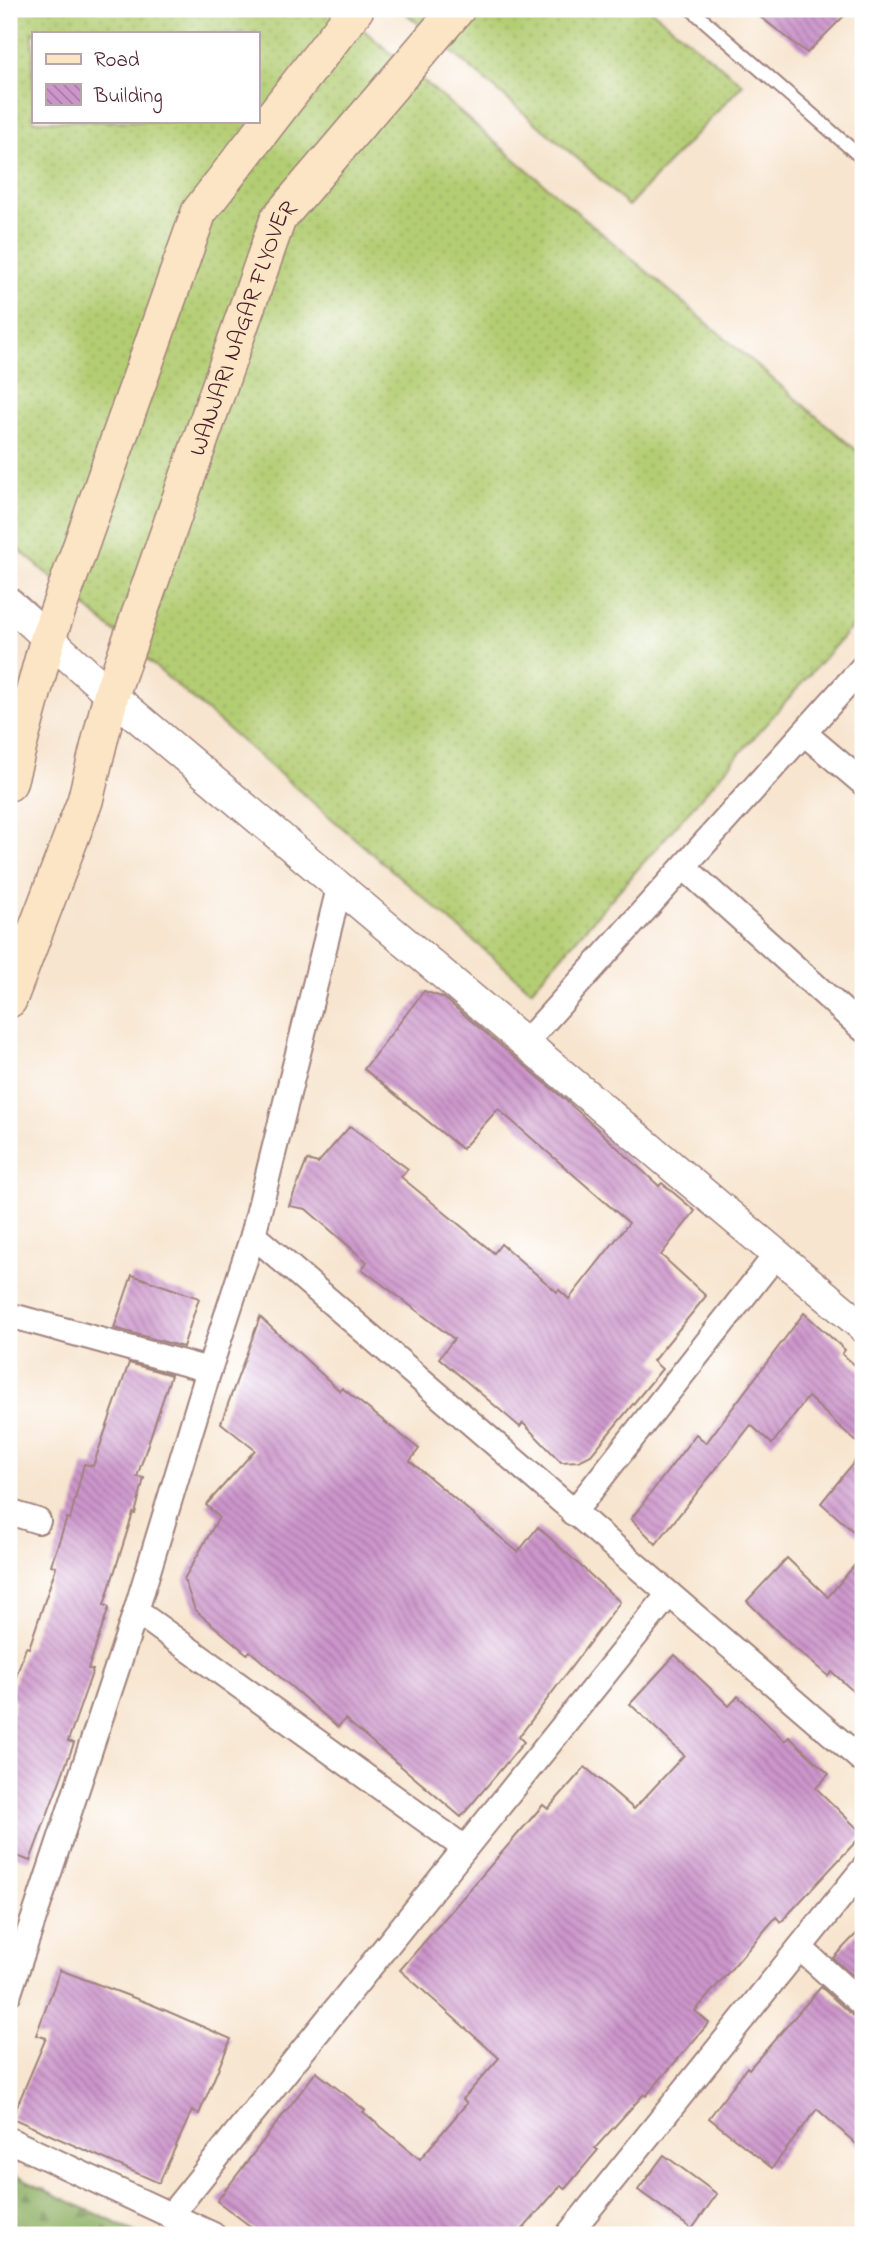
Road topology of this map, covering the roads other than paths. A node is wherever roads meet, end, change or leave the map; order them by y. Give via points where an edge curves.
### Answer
1 (356, 9) edge
2 (457, 9) edge
3 (691, 9) edge
4 (863, 159) edge
5 (9, 603) edge
6 (48, 638) junction
7 (863, 667) edge
8 (111, 695) junction
9 (804, 733) junction
10 (9, 783) edge
11 (863, 783) edge
12 (684, 867) junction
13 (339, 888) junction
14 (9, 1000) edge
15 (863, 1029) edge
16 (525, 1043) junction
17 (253, 1235) junction
18 (776, 1255) junction
19 (9, 1315) edge
20 (863, 1327) edge
21 (209, 1370) junction
22 (9, 1512) edge
23 (573, 1513) junction
24 (38, 1521) dead end
25 (668, 1594) junction
26 (136, 1611) junction
27 (863, 1761) edge
28 (463, 1847) junction
29 (863, 1870) edge
30 (800, 1948) junction
31 (9, 1993) edge
32 (863, 2005) edge
33 (9, 2140) edge
34 (170, 2216) junction
35 (213, 2235) edge
36 (568, 2235) edge

1 - 6 main road via 199,212
2 - 8 main road, WANJARI NAGAR FLYOVER via 278,219
3 - 4 lane
5 - 6 street
6 - 8 street
6 - 10 main road
7 - 9 street
8 - 13 street
8 - 14 main road, WANJARI NAGAR FLYOVER via 85,801
9 - 11 street
9 - 12 street
12 - 15 street
12 - 16 street
13 - 16 street
13 - 17 street
16 - 18 street
17 - 21 street
17 - 23 street
18 - 20 street
18 - 23 street
19 - 21 street
21 - 26 street
22 - 24 street
23 - 25 street
25 - 27 street
25 - 28 street
26 - 28 street
26 - 31 street
28 - 34 street
29 - 30 street
30 - 32 street
30 - 36 street
33 - 34 street
34 - 35 street

